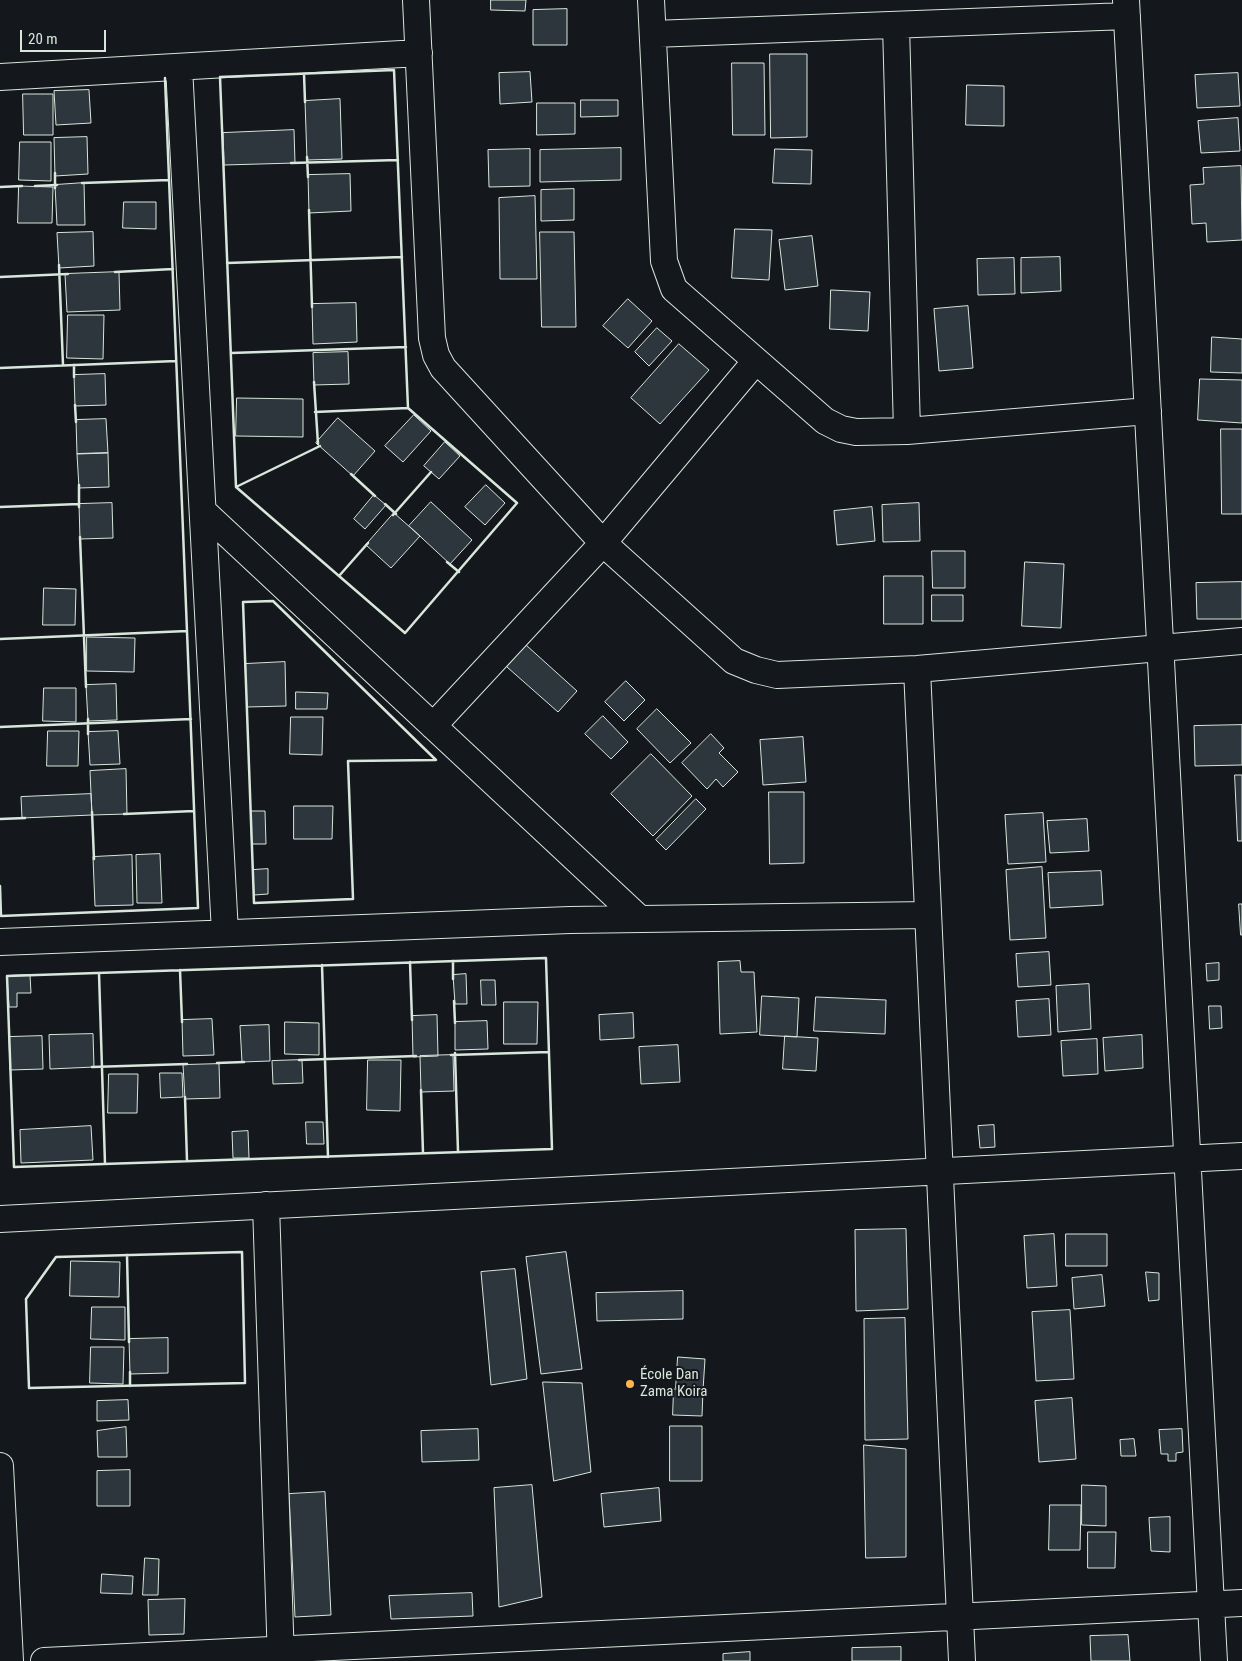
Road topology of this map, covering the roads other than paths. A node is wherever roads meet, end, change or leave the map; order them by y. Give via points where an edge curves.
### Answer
1 (416, 0) edge
2 (651, 0) edge
3 (1127, 8) edge
4 (896, 25) junction
5 (653, 34) junction
6 (419, 53) junction
7 (179, 67) junction
8 (0, 77) edge
9 (755, 362) junction
10 (1148, 411) junction
11 (908, 431) junction
12 (204, 512) junction
13 (603, 543) junction
14 (1242, 640) edge
15 (1161, 648) junction
16 (917, 669) junction
17 (433, 726) junction
18 (928, 915) junction
19 (640, 919) junction
20 (225, 933) junction
21 (0, 942) edge
22 (1242, 1156) edge
23 (1188, 1159) junction
24 (940, 1171) junction
25 (266, 1205) junction
26 (0, 1219) edge
27 (0, 1466) edge
28 (1, 1521) edge
29 (1242, 1603) edge
30 (1212, 1604) junction
31 (960, 1617) junction
32 (281, 1655) edge
33 (10, 1661) edge
34 (44, 1661) edge
35 (962, 1661) edge
36 (1214, 1661) edge

1 - 6 street
2 - 5 street
3 - 4 street
3 - 10 street
4 - 5 street
4 - 11 street
5 - 9 street via 664,261 668,276 674,289
6 - 7 street
6 - 13 street via 432,338 436,355 443,368
7 - 8 street
7 - 12 street
9 - 11 street via 825,421 841,429 856,432
9 - 13 street
10 - 11 street
10 - 15 street
12 - 17 street
12 - 20 street
13 - 16 street via 734,661 756,670 777,674
13 - 17 street
14 - 15 street
15 - 16 street
15 - 23 street
16 - 18 street
17 - 19 street
18 - 19 street
18 - 24 street
19 - 20 street
20 - 21 street
22 - 23 street
23 - 24 street
23 - 30 street
24 - 25 street
24 - 31 street
25 - 26 street
25 - 32 street
27 - 28 street
28 - 33 street
29 - 30 street
30 - 31 street
30 - 36 street
31 - 32 street
31 - 35 street
32 - 34 street

